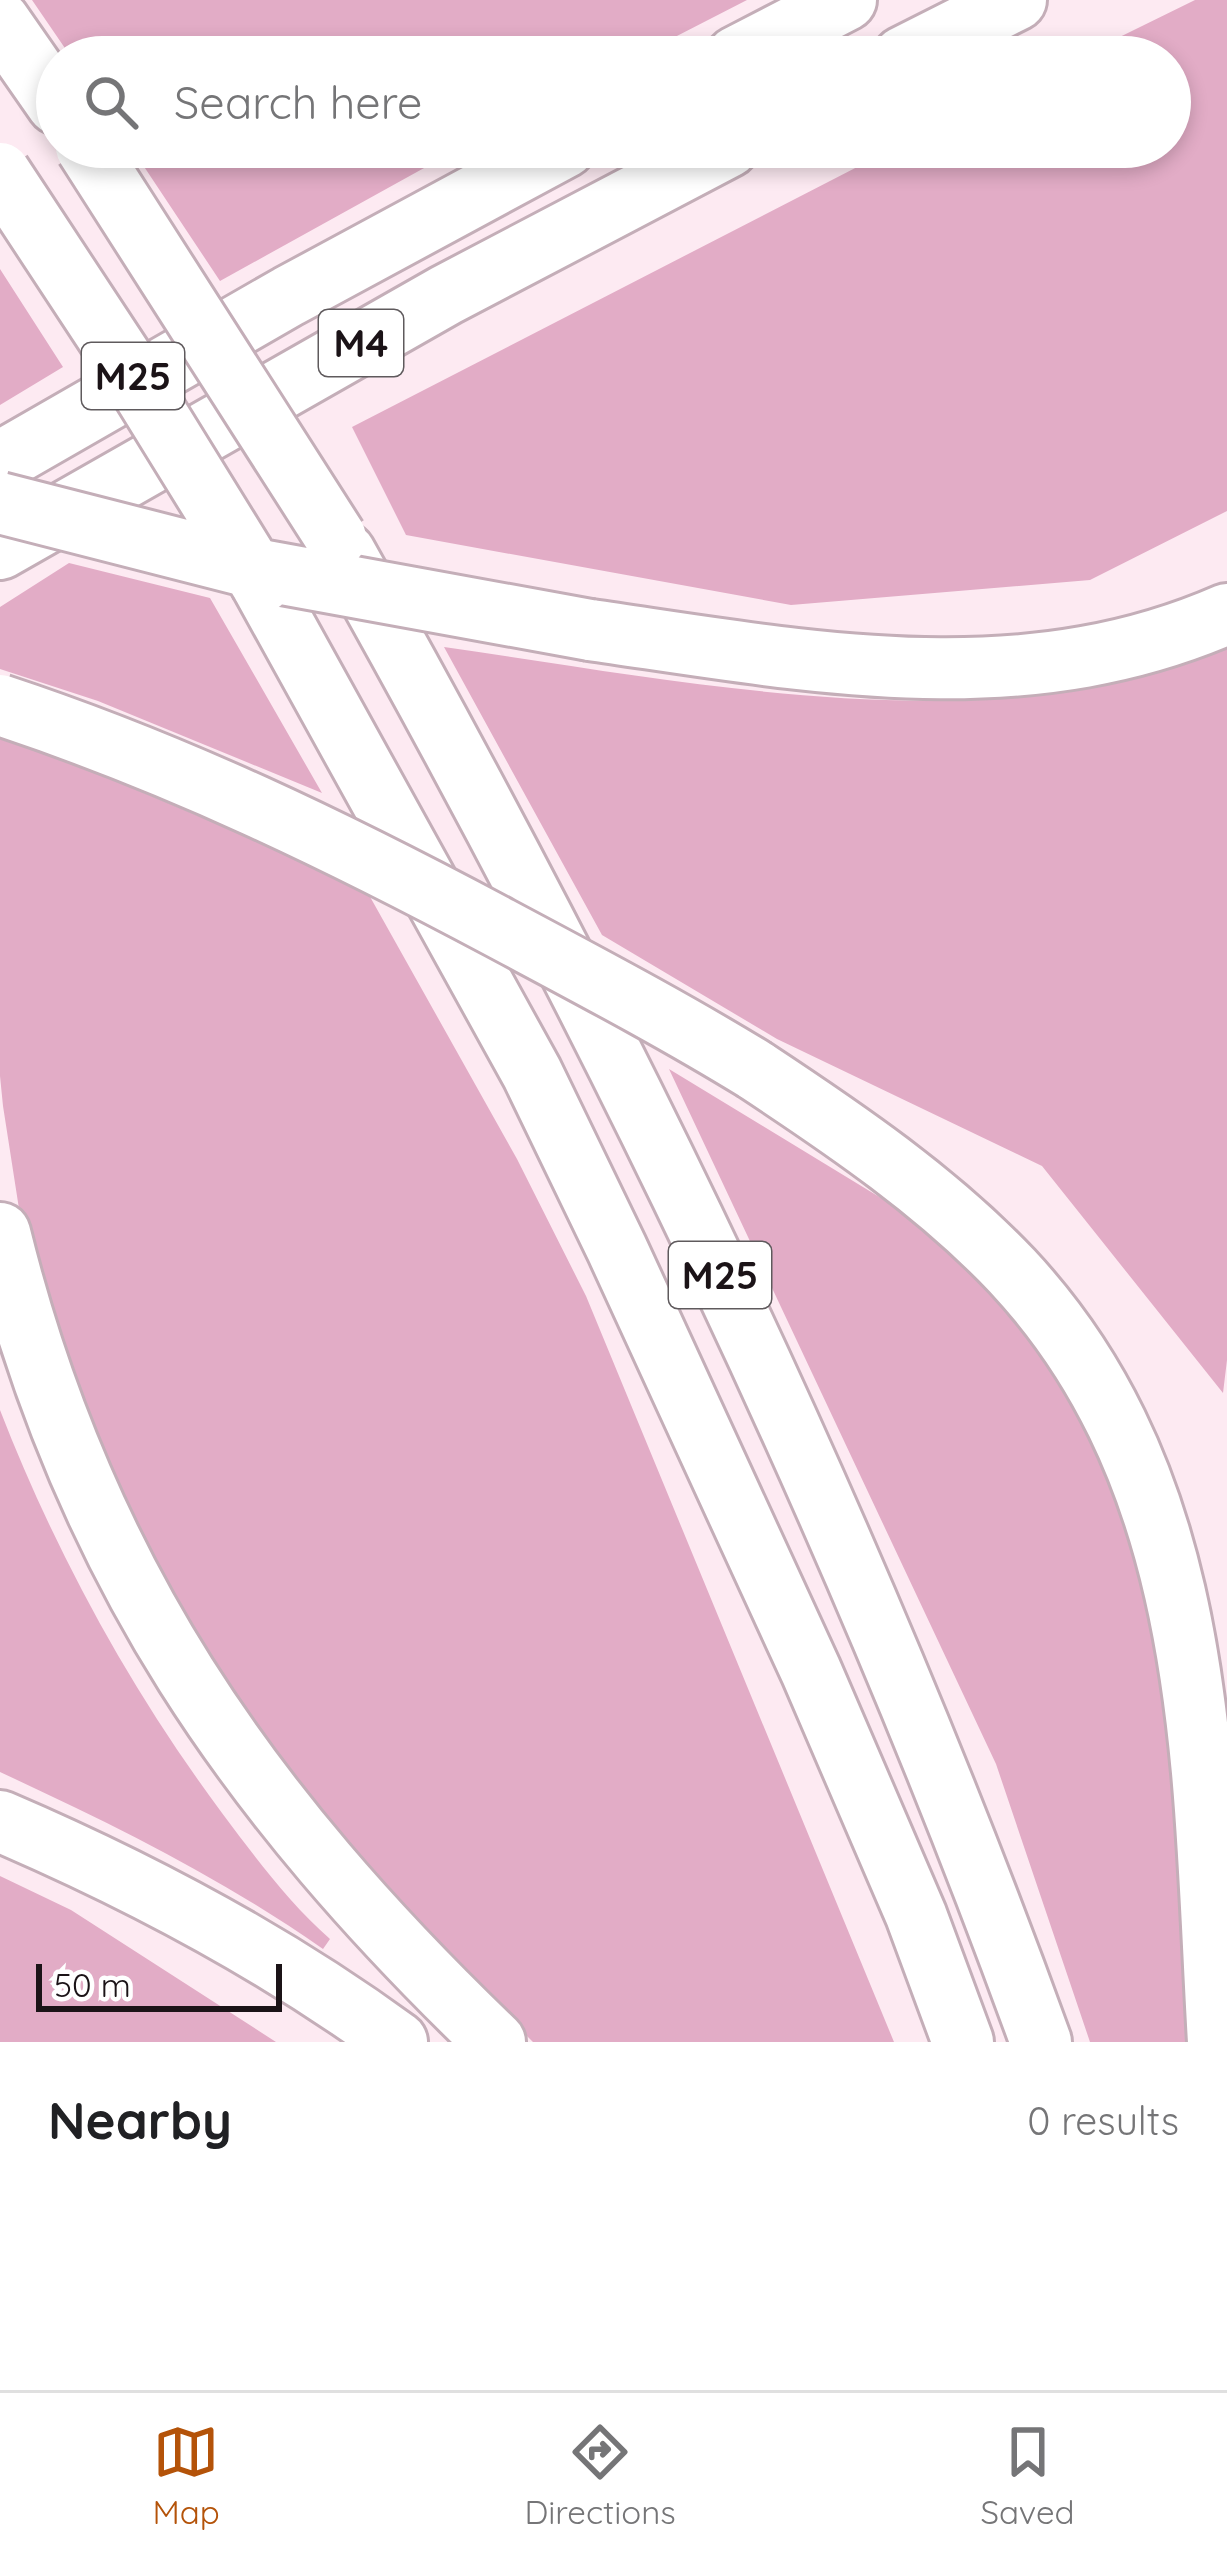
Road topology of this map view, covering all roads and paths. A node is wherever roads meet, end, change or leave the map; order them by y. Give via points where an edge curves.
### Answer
1 (846, 0) edge
2 (1016, 0) edge
3 (0, 22) edge
4 (777, 36) edge
5 (945, 36) edge
6 (36, 74) edge
7 (99, 168) edge
8 (526, 168) edge
9 (688, 168) edge
10 (0, 173) edge
11 (0, 462) edge
12 (0, 503) edge
13 (0, 549) edge
14 (1227, 614) edge
15 (0, 705) edge
16 (0, 1233) edge
17 (0, 1821) edge
18 (398, 2042) edge
19 (495, 2042) edge
20 (963, 2042) edge
21 (1041, 2042) edge
22 (1218, 2042) edge

1 - 4 highway
2 - 5 highway
3 - 6 highway
7 - 21 highway, M25, bridge via 336,538 633,1094 907,1691
8 - 11 highway, M4
9 - 13 highway, M4
10 - 20 highway, M25, bridge via 261,583 532,1073 812,1671
12 - 14 highway, bridge via 266,571 590,630 871,667 1050,664 1124,650
15 - 22 highway, bridge via 138,753 333,841 621,992 890,1161 1010,1270 1070,1346 1119,1431 1160,1531 1187,1643
16 - 19 highway via 72,1457 177,1666 341,1886
17 - 18 highway via 182,1906

